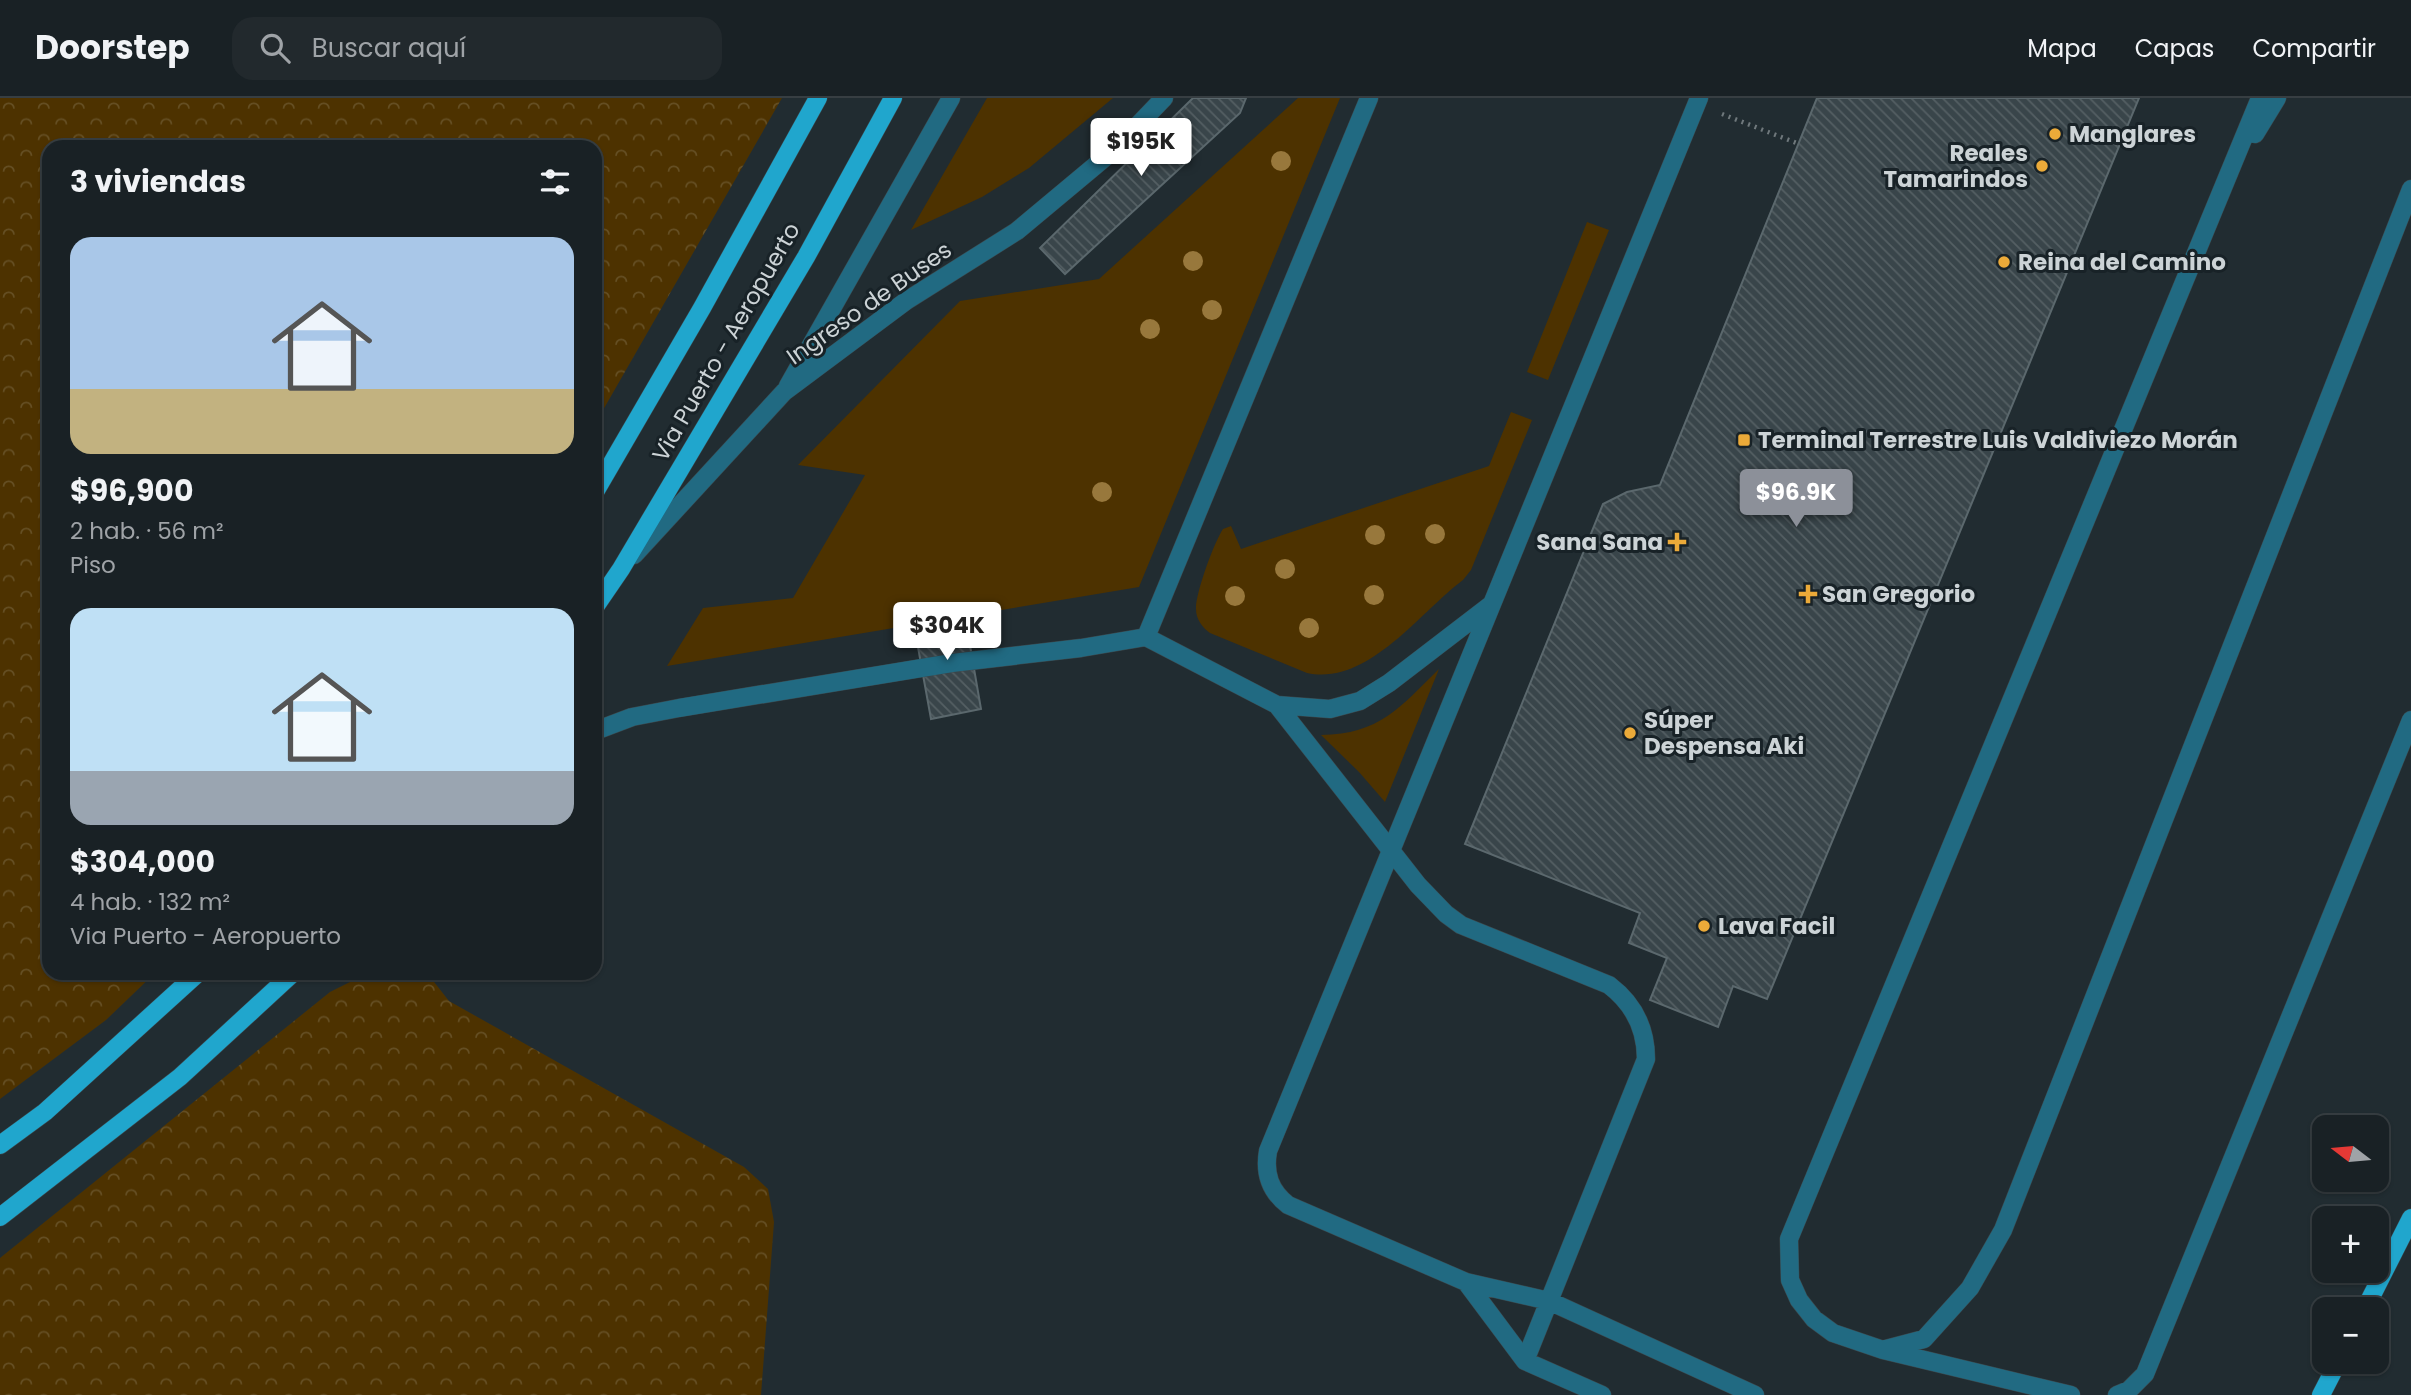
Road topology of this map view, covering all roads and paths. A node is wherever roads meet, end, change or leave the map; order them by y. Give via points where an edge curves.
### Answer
1 (818, 98) edge
2 (893, 98) edge
3 (951, 98) edge
4 (1164, 98) edge
5 (1369, 98) edge
6 (1699, 98) edge
7 (2260, 98) edge
8 (2277, 98) edge
9 (1715, 111) dead end
10 (1799, 144) dead end
11 (2225, 186) junction
12 (2411, 189) edge
13 (785, 392) junction
14 (602, 480) edge
15 (621, 569) junction
16 (602, 597) edge
17 (1493, 604) junction
18 (1146, 637) junction
19 (1277, 705) junction
20 (2411, 720) edge
21 (602, 728) edge
22 (1393, 851) junction
23 (190, 980) edge
24 (285, 980) edge
25 (0, 1145) edge
26 (0, 1217) edge
27 (2411, 1218) edge
28 (1466, 1282) junction
29 (2371, 1297) edge
30 (1549, 1301) junction
31 (1883, 1350) junction
32 (1525, 1361) junction
33 (2332, 1374) edge
34 (1602, 1395) edge
35 (1755, 1395) edge
36 (2071, 1395) edge
37 (2117, 1395) edge
38 (2321, 1395) edge

1 - 14 main road, Via Puerto - Aeropuerto
2 - 15 main road, Via Puerto - Aeropuerto via 806,257
3 - 13 lane
4 - 13 lane, Ingreso de Buses via 1114,150 1017,231 906,301
5 - 18 lane
6 - 17 lane
7 - 11 lane
8 - 11 lane
9 - 10 path
11 - 31 lane via 1789,1239 1790,1280 1814,1319 1833,1334
12 - 31 lane via 2003,1230 1970,1288 1924,1339
13 - 15 lane, Ingreso de Buses
15 - 16 main road, Via Puerto - Aeropuerto
17 - 19 lane via 1360,701 1330,709
17 - 22 lane
18 - 19 lane
18 - 21 lane via 679,708
19 - 22 lane
20 - 37 lane via 2145,1374
22 - 28 lane via 1268,1151 1267,1170 1272,1187 1288,1205
22 - 30 lane via 1430,899 1461,925 1609,985 1633,1008 1640,1023 1646,1059
23 - 25 main road via 44,1112
24 - 26 main road via 180,1077
27 - 29 main road
28 - 30 lane
28 - 32 lane
30 - 32 lane
30 - 35 lane
31 - 36 lane
32 - 34 lane
33 - 38 main road

